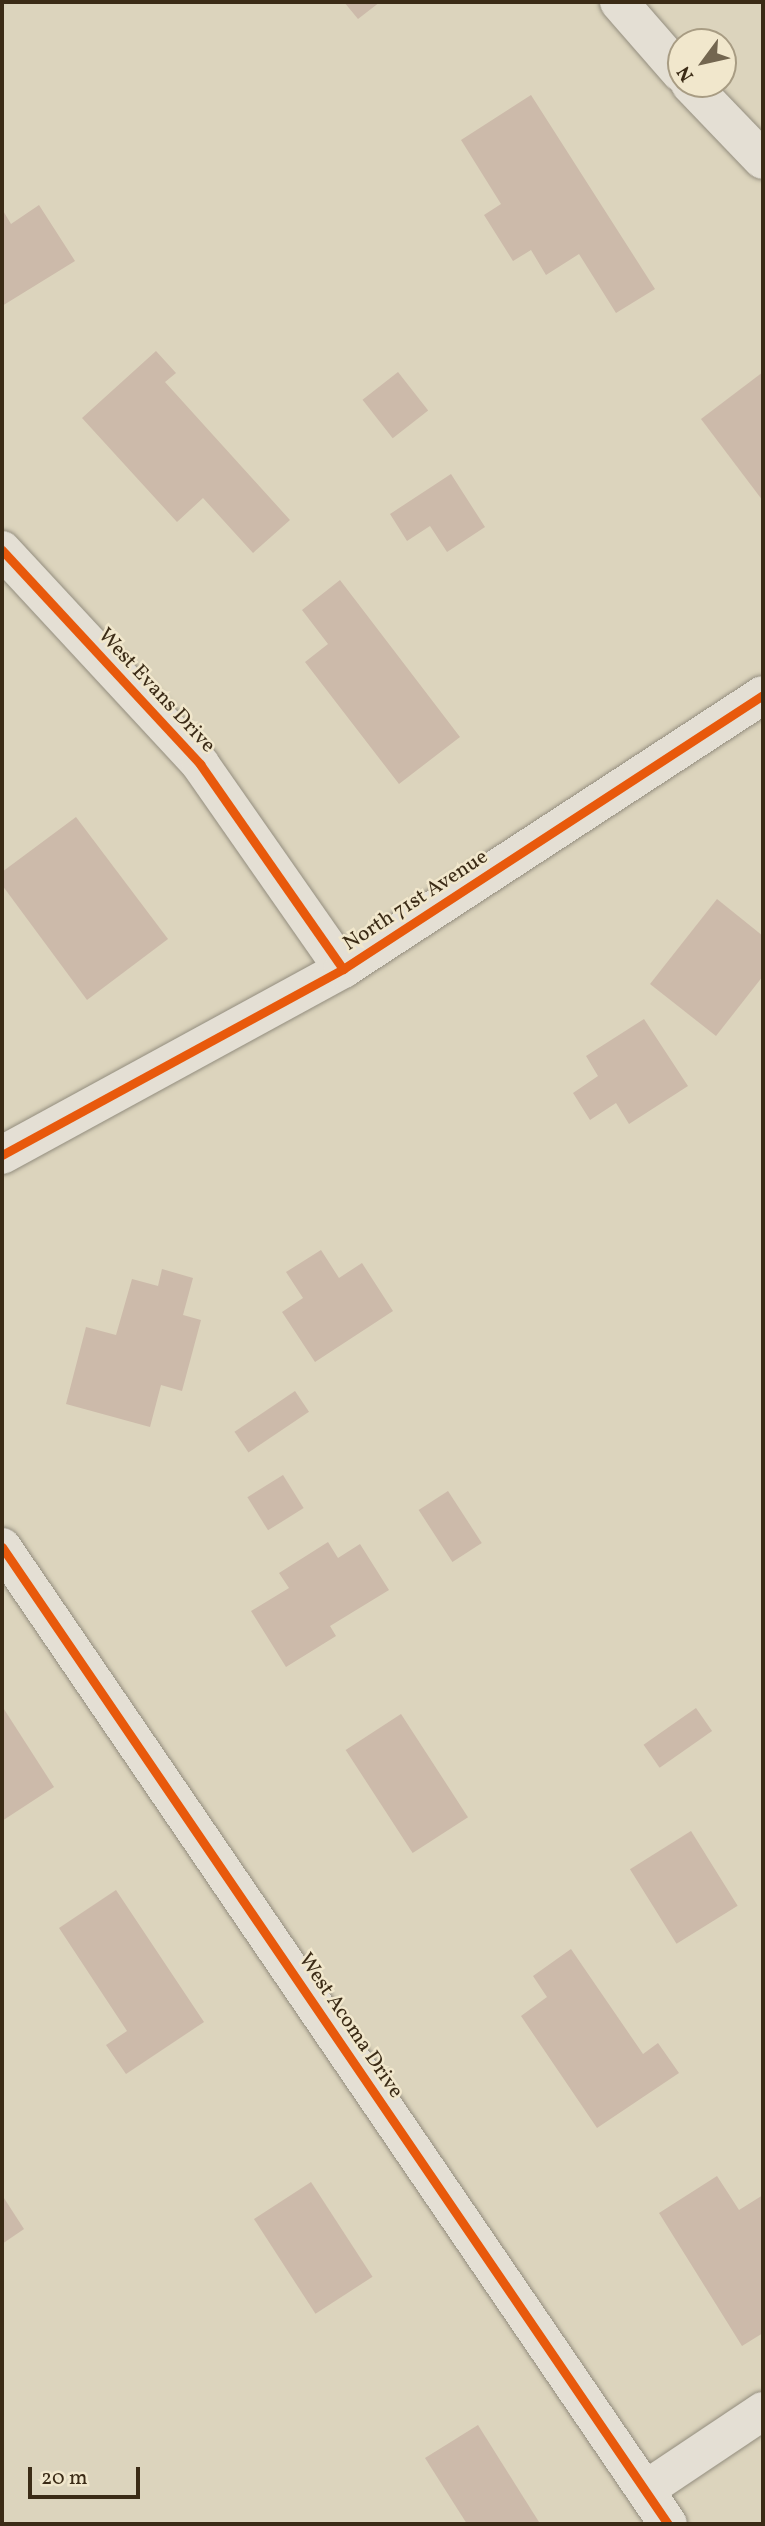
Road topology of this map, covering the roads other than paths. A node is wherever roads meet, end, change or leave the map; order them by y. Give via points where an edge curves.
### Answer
1 (619, 2) edge
2 (667, 57) edge
3 (703, 98) edge
4 (763, 160) edge
5 (2, 550) edge
6 (763, 695) edge
7 (343, 969) junction
8 (2, 1155) edge
9 (2, 1547) edge
10 (763, 2411) edge
11 (645, 2490) junction
12 (668, 2524) edge

1 - 2 street
3 - 4 street
5 - 7 street, West Evans Drive via 200,764
6 - 7 street, North 71st Avenue
7 - 8 street, North 71st Avenue
9 - 11 street, West Acoma Drive
10 - 11 street
11 - 12 street, West Acoma Drive

